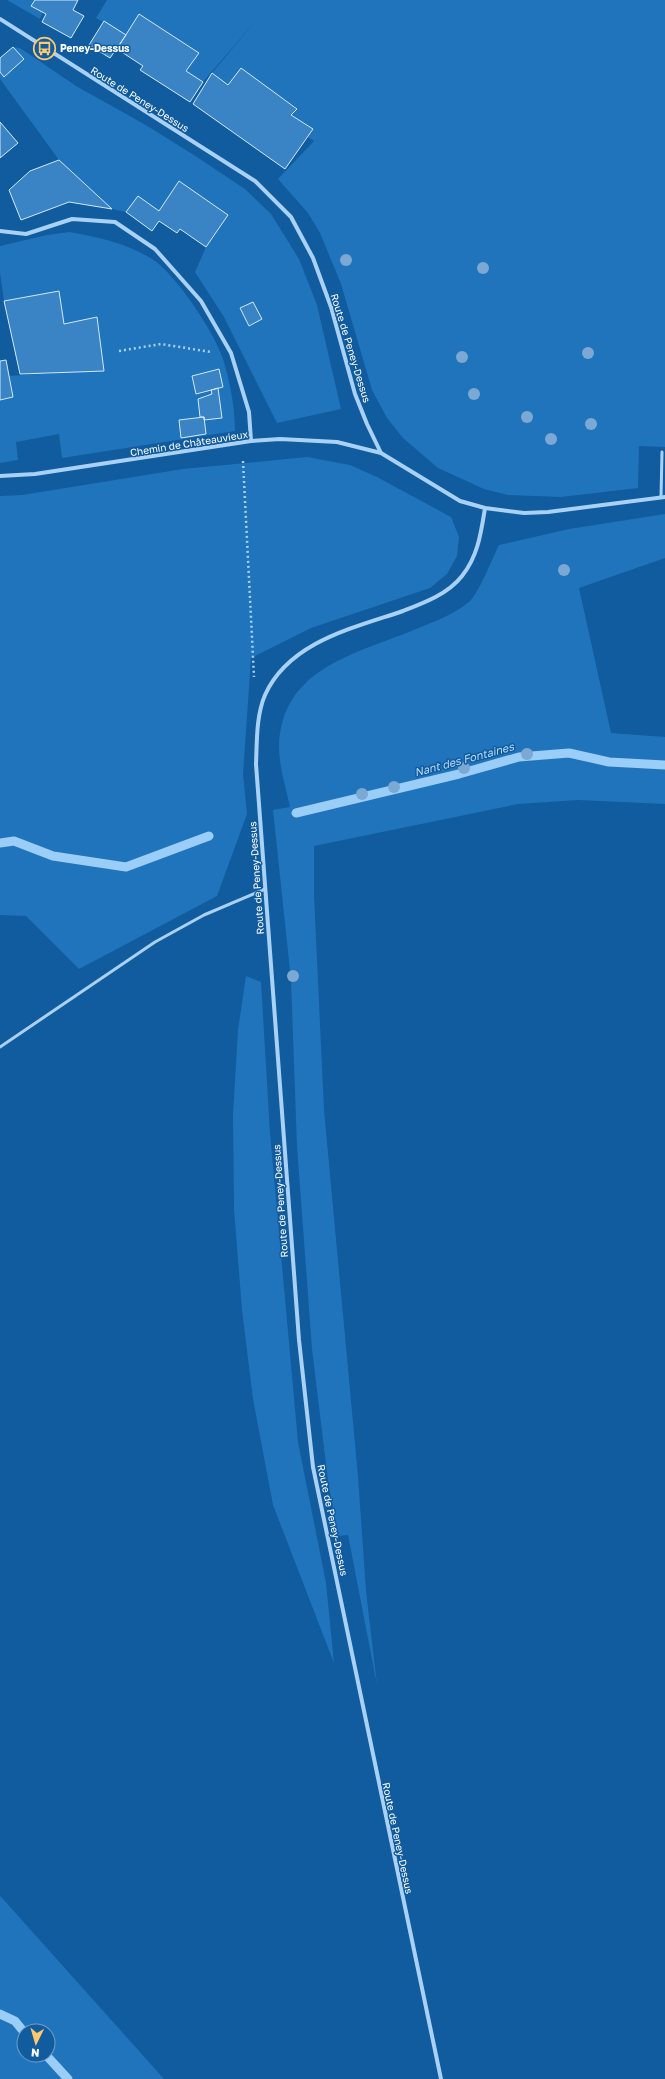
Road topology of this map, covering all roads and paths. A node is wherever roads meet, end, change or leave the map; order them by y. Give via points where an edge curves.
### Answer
1 (0, 19) edge
2 (0, 231) edge
3 (119, 351) dead end
4 (231, 353) junction
5 (251, 441) junction
6 (381, 452) junction
7 (662, 452) dead end
8 (0, 476) edge
9 (663, 497) edge
10 (485, 508) junction
11 (254, 678) dead end
12 (265, 889) junction
13 (0, 1046) edge
14 (441, 2079) edge

1 - 6 street, Route de Peney-Dessus via 255,180 286,212 313,258 331,307 355,394
2 - 4 street via 26,234 72,219 116,222 155,249 201,301
3 - 4 path via 161,344
4 - 5 street via 249,412
5 - 6 street, Chemin de Châteauvieux via 280,439 337,442
5 - 8 street, Chemin de Châteauvieux via 35,474
5 - 11 path via 242,455
6 - 10 street via 460,501
7 - 9 lane
9 - 10 street via 548,512 524,513
10 - 12 street, Route de Peney-Dessus via 478,549 470,565 451,588 420,604 316,643 284,667 265,695 257,734 256,764
12 - 13 lane via 204,915 155,942
12 - 14 street, Route de Peney-Dessus via 299,1340 313,1466

